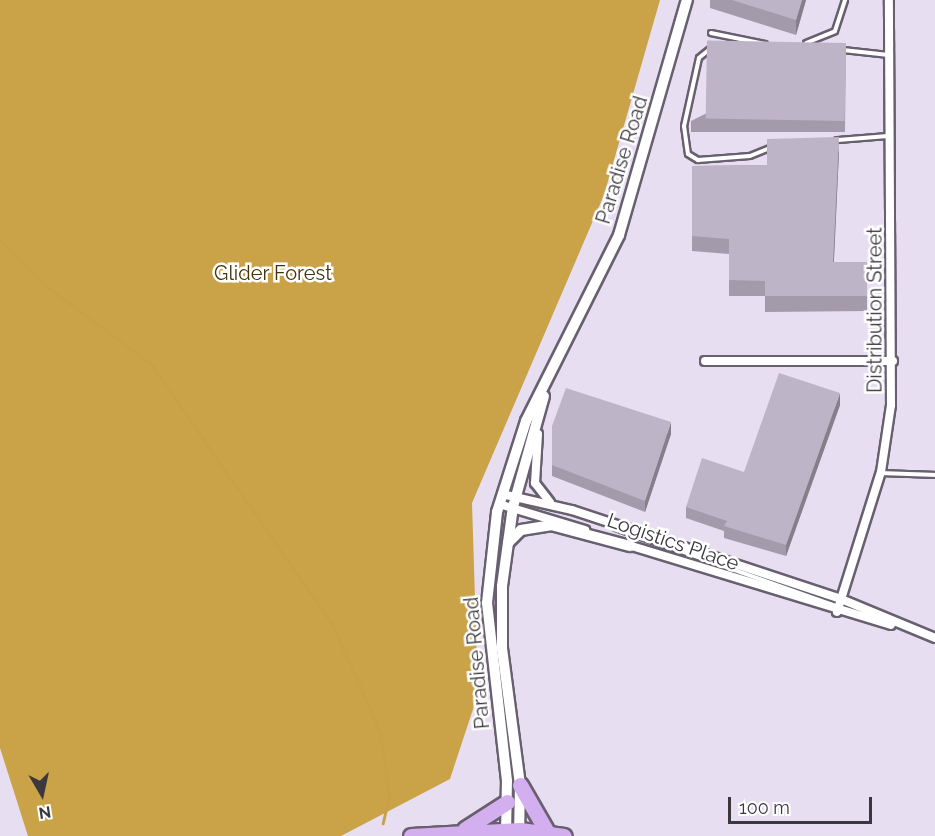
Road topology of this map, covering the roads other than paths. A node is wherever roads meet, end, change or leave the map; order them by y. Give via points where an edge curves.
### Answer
1 (687, 0) edge
2 (845, 0) edge
3 (889, 0) edge
4 (711, 33) dead end
5 (801, 43) edge
6 (778, 44) edge
7 (723, 49) edge
8 (747, 49) edge
9 (770, 50) edge
10 (806, 50) edge
11 (817, 50) edge
12 (829, 50) edge
13 (890, 55) junction
14 (890, 136) junction
15 (825, 141) edge
16 (782, 144) edge
17 (575, 324) junction
18 (893, 361) junction
19 (705, 362) dead end
20 (546, 393) junction
21 (881, 472) junction
22 (935, 476) edge
23 (500, 499) junction
24 (514, 502) junction
25 (556, 506) junction
26 (591, 516) junction
27 (506, 546) junction
28 (630, 546) junction
29 (840, 598) junction
30 (837, 612) junction
31 (903, 628) junction
32 (935, 638) edge
33 (520, 785) junction
34 (507, 802) junction
35 (462, 831) junction
36 (547, 832) junction
37 (513, 833) edge
38 (411, 836) edge
39 (564, 836) edge

1 - 17 street, Paradise Road via 623,224
2 - 5 lane via 834,31 821,41
3 - 13 street, Distribution Street
4 - 6 lane
7 - 16 lane via 707,50 699,58 684,126 688,154 698,160 750,156
8 - 9 lane
10 - 11 lane
12 - 13 lane
13 - 14 street, Distribution Street
14 - 15 lane
14 - 18 street, Distribution Street
17 - 20 street, Paradise Road
17 - 23 street, Paradise Road via 526,421
18 - 19 street
18 - 21 street, Distribution Street
20 - 24 street, Paradise Road
20 - 25 street via 533,466 539,492
21 - 22 lane
21 - 29 street, Distribution Street
23 - 24 street, Logistics Place
23 - 34 street, Paradise Road via 487,603
24 - 25 street, Logistics Place
24 - 27 street, Paradise Road
24 - 28 street, Logistics Place
25 - 26 street, Logistics Place
26 - 29 street, Logistics Place
26 - 30 lane, Logistics Place via 825,598
27 - 28 street via 521,530 551,525
27 - 33 street, Paradise Road via 502,649
28 - 30 street, Logistics Place
29 - 30 street, Distribution Street
29 - 31 street, Logistics Place
30 - 31 street, Logistics Place
31 - 32 street, Logistics Place
33 - 36 highway
33 - 37 street, Paradise Road
34 - 35 highway
34 - 37 street, Paradise Road
35 - 37 highway
35 - 38 highway
36 - 37 highway
36 - 39 highway

